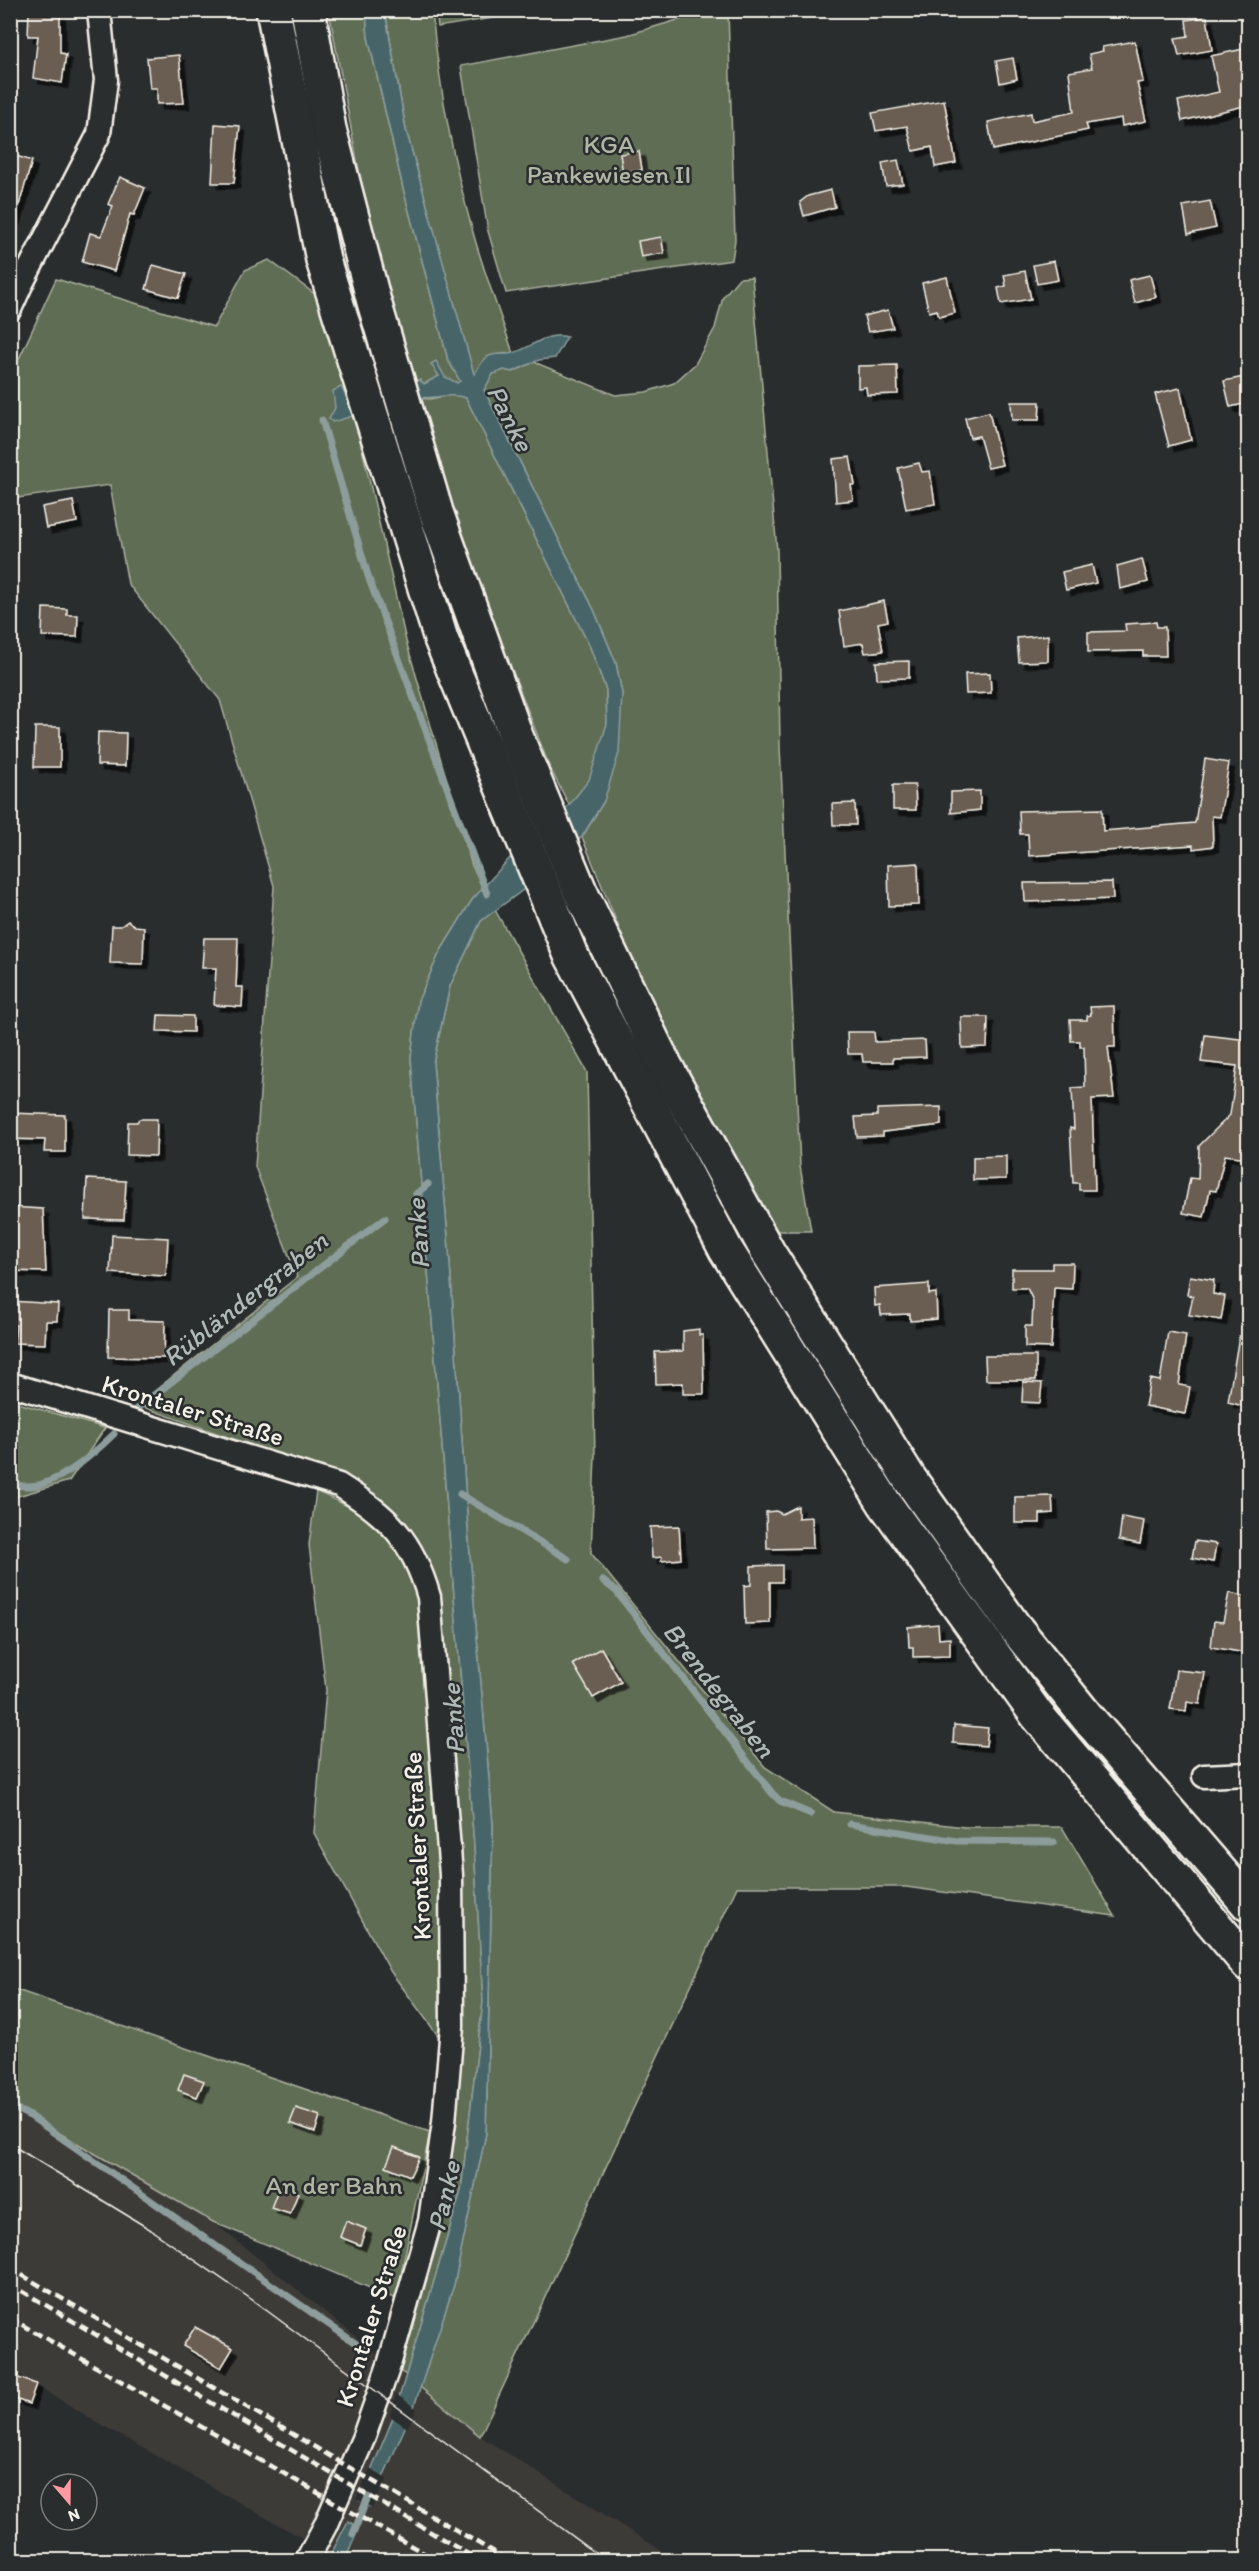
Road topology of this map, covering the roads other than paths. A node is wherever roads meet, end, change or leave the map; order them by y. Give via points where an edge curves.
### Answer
1 (99, 10) edge
2 (273, 10) edge
3 (308, 10) edge
4 (10, 309) edge
5 (10, 1384) edge
6 (1248, 1774) edge
7 (1204, 1776) dead end
8 (1248, 1904) edge
9 (1248, 1964) edge
10 (308, 2560) edge

1 - 4 street via 106,80 99,134
2 - 9 highway via 323,260 441,639 570,953 726,1250 885,1504 1036,1715
3 - 8 highway via 329,129 374,302 436,512 516,736 565,854 656,1047 768,1251 909,1478 1013,1625
5 - 10 street, Krontaler Straße via 339,1485 370,1505 403,1537 429,1597 451,1875 452,2026 444,2122 430,2221 389,2365 363,2439
6 - 7 street

